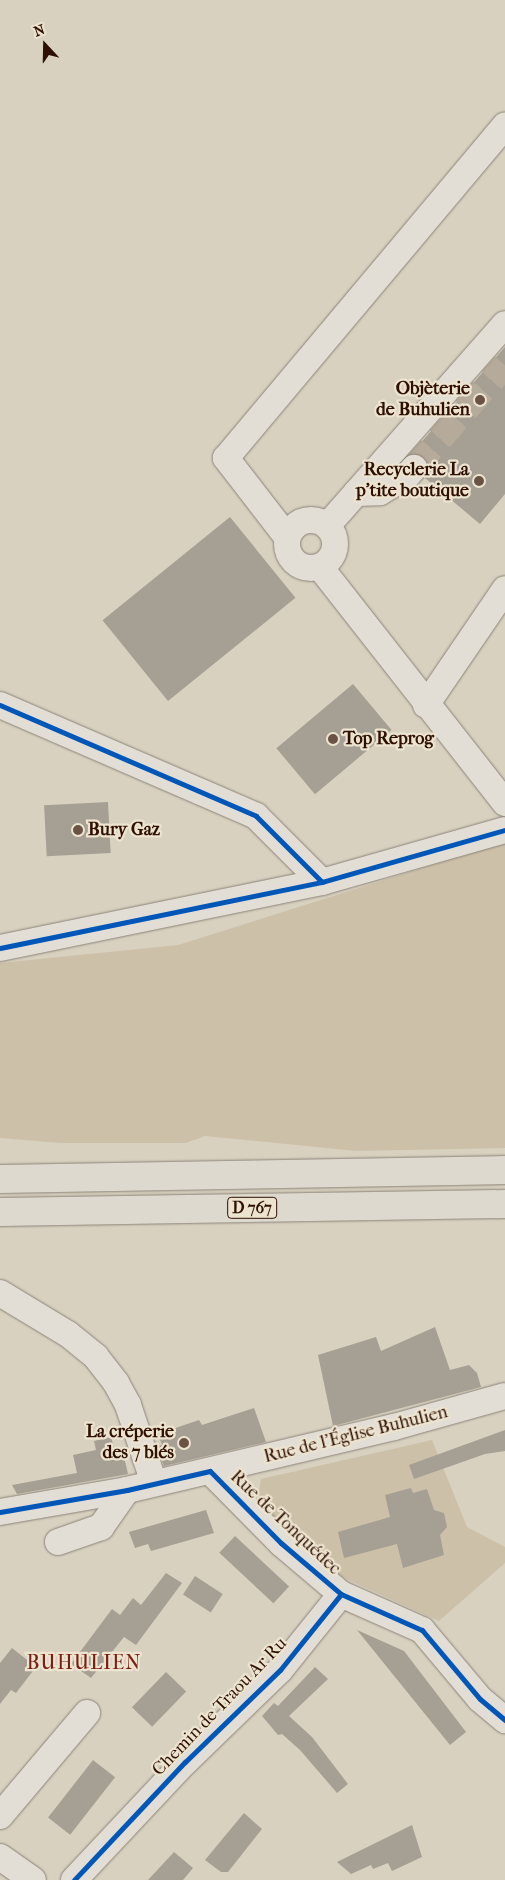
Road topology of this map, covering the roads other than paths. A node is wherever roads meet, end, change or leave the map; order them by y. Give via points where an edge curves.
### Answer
1 (505, 126) edge
2 (505, 324) edge
3 (414, 468) tunnel mouth
4 (356, 493) junction
5 (328, 526) junction
6 (288, 537) junction
7 (320, 567) junction
8 (505, 589) edge
9 (0, 705) edge
10 (426, 705) junction
11 (505, 804) edge
12 (505, 830) edge
13 (322, 882) junction
14 (0, 948) edge
15 (0, 1160) edge
16 (505, 1170) edge
17 (144, 1176) junction
18 (0, 1179) edge
19 (505, 1204) edge
20 (0, 1212) edge
21 (0, 1293) edge
22 (505, 1396) edge
23 (210, 1471) junction
24 (154, 1483) junction
25 (127, 1490) junction
26 (0, 1512) edge
27 (58, 1542) dead end
28 (340, 1594) junction
29 (87, 1712) dead end
30 (505, 1720) edge
31 (0, 1816) edge
32 (0, 1857) edge
33 (33, 1880) edge
34 (74, 1880) edge

1 - 6 street via 226,458
2 - 4 street
3 - 4 street via 380,492
4 - 5 street
5 - 6 street via 305,520 291,530
5 - 7 street via 334,538 334,552
6 - 7 street via 292,559 304,568
7 - 10 street
8 - 10 street
9 - 13 street via 256,816
10 - 11 street
12 - 13 street
13 - 14 street
15 - 17 highway, D 767
16 - 17 highway, D 767
17 - 18 highway, D 767
19 - 20 highway, D 767
21 - 24 street via 68,1334 96,1357 128,1405
22 - 23 street, Rue de l'Église Buhulien
23 - 24 street, Rue de l'Église Buhulien
23 - 28 street, Rue de Tonquédec via 281,1543
24 - 25 street, Rue de l'Église Buhulien
25 - 26 street, Rue de l'Église Buhulien
25 - 27 street via 101,1527
28 - 30 street, Rue de Tonquédec via 422,1630 480,1699
28 - 34 street, Chemin de Traou Ar Ru via 280,1670 185,1762
29 - 31 street
32 - 33 street

